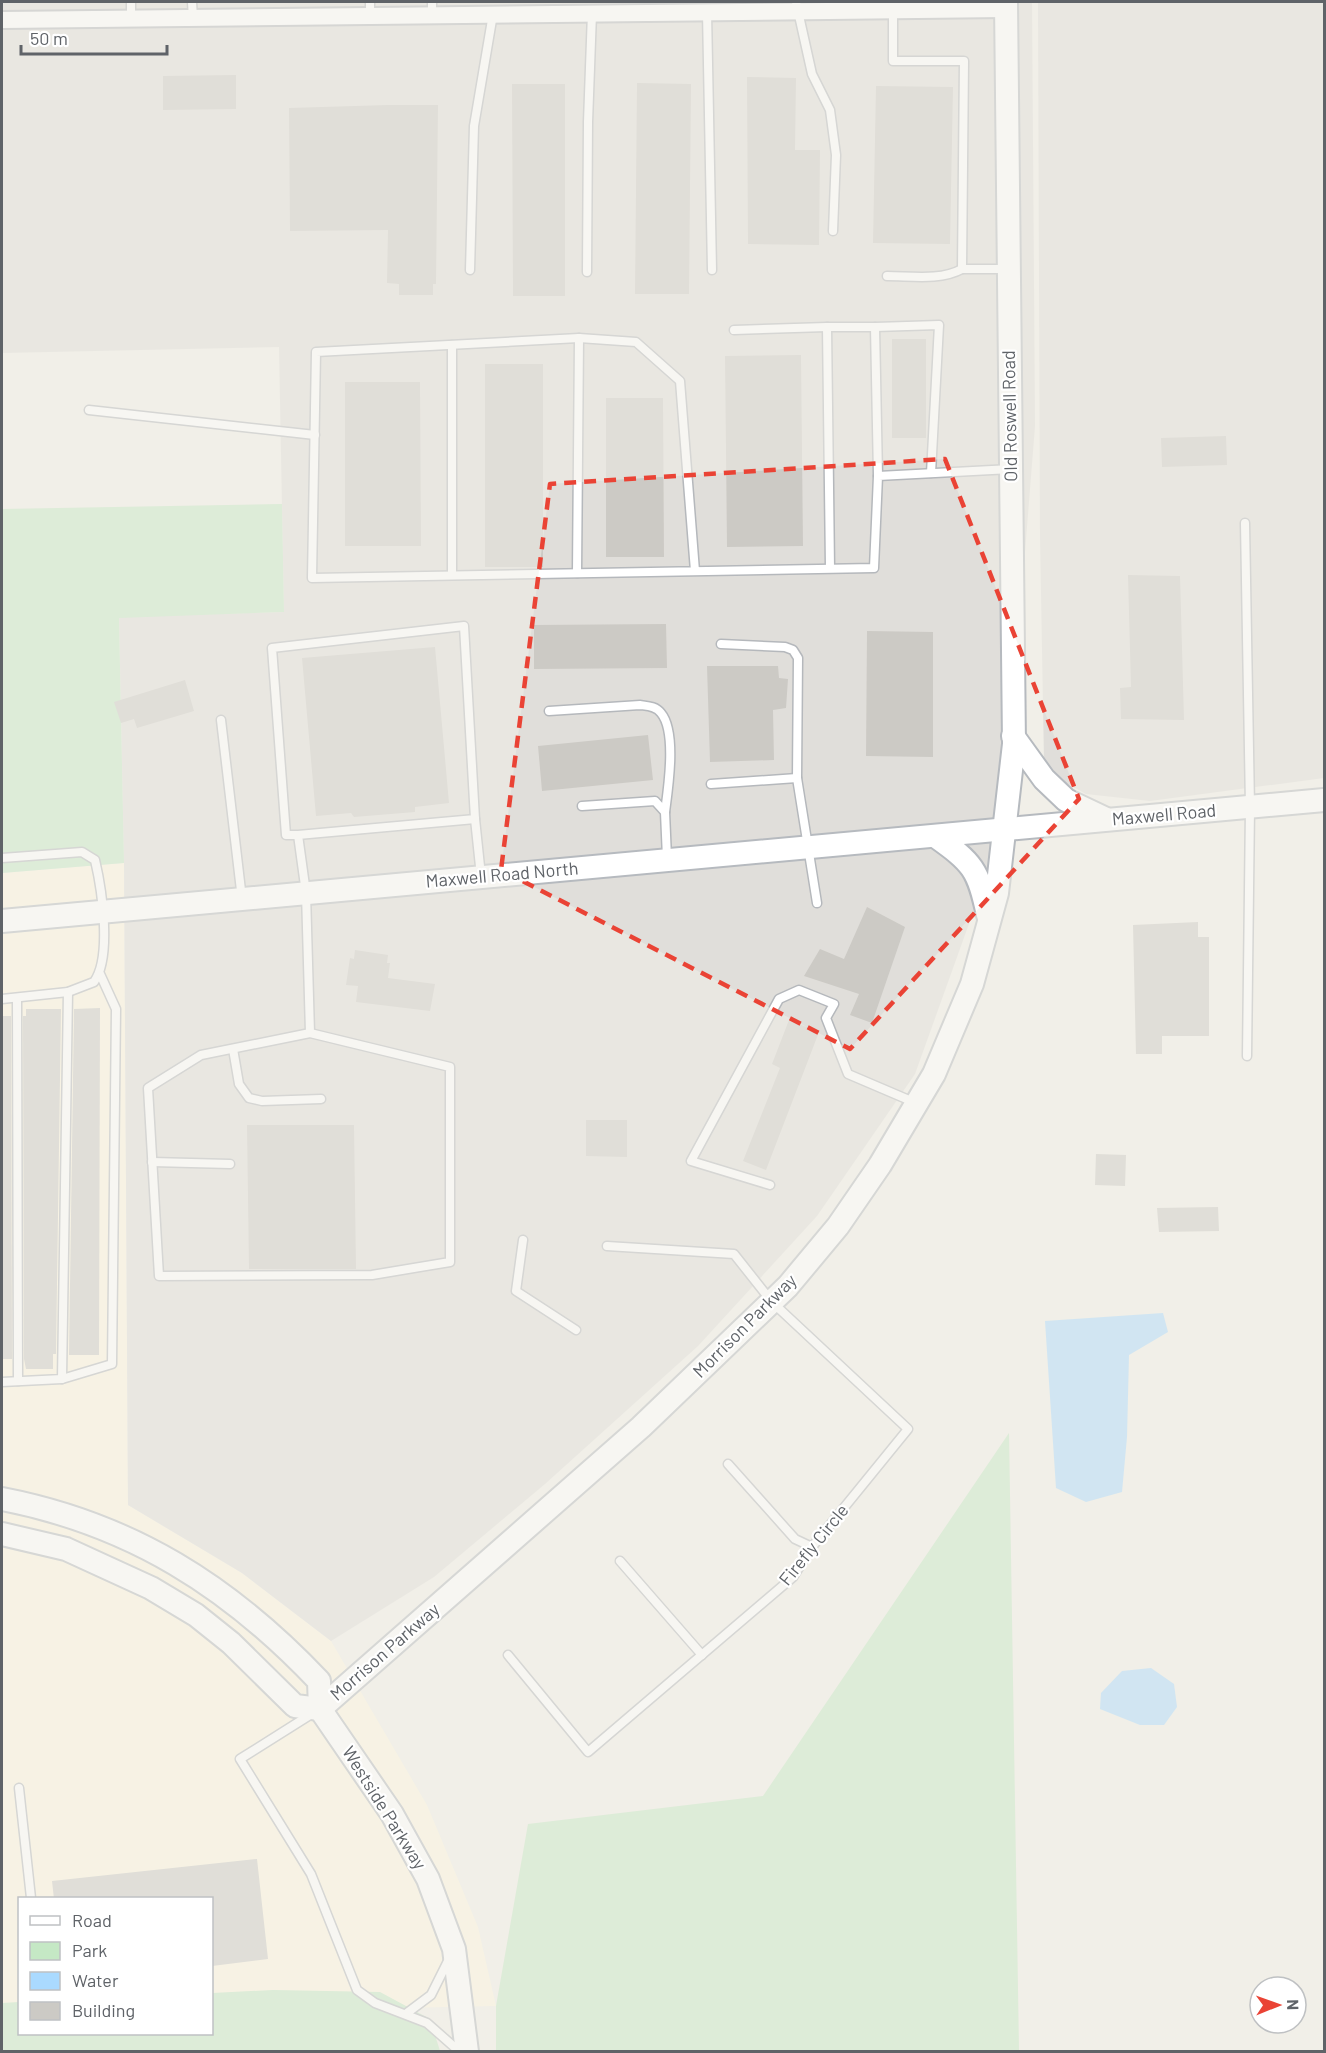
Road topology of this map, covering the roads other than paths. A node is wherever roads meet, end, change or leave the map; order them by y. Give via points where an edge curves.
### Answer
1 (1006, 5) edge
2 (796, 6) edge
3 (614, 7) edge
4 (432, 8) edge
5 (370, 9) edge
6 (131, 10) edge
7 (192, 10) edge
8 (893, 10) junction
9 (707, 12) junction
10 (493, 14) junction
11 (592, 14) junction
12 (2, 20) edge
13 (833, 231) dead end
14 (962, 269) junction
15 (1007, 269) junction
16 (470, 270) dead end
17 (712, 270) dead end
18 (587, 272) dead end
19 (887, 276) dead end
20 (827, 327) junction
21 (875, 327) junction
22 (734, 330) dead end
23 (579, 338) junction
24 (452, 345) junction
25 (89, 410) dead end
26 (315, 435) junction
27 (1012, 469) junction
28 (931, 473) junction
29 (878, 476) junction
30 (1245, 523) dead end
31 (830, 568) junction
32 (694, 571) junction
33 (577, 573) junction
34 (452, 575) junction
35 (721, 644) dead end
36 (549, 711) dead end
37 (221, 720) dead end
38 (1014, 736) junction
39 (797, 778) junction
40 (711, 784) dead end
41 (1324, 800) edge
42 (582, 806) dead end
43 (1250, 807) junction
44 (665, 812) junction
45 (475, 819) junction
46 (1107, 820) junction
47 (1004, 829) junction
48 (298, 835) junction
49 (935, 836) junction
50 (808, 847) junction
51 (2, 858) edge
52 (668, 860) junction
53 (481, 877) junction
54 (306, 893) junction
55 (242, 899) junction
56 (817, 903) dead end
57 (102, 913) junction
58 (990, 920) junction
59 (2, 921) edge
60 (100, 974) junction
61 (68, 992) junction
62 (17, 998) junction
63 (2, 999) edge
64 (310, 1033) junction
65 (233, 1049) junction
66 (1247, 1056) dead end
67 (321, 1099) dead end
68 (916, 1104) junction
69 (152, 1162) junction
70 (230, 1164) dead end
71 (770, 1185) dead end
72 (523, 1240) dead end
73 (607, 1246) dead end
74 (772, 1302) junction
75 (576, 1330) dead end
76 (63, 1378) junction
77 (18, 1381) junction
78 (2, 1382) edge
79 (728, 1464) dead end
80 (2, 1499) edge
81 (2, 1534) edge
82 (812, 1547) junction
83 (620, 1561) dead end
84 (508, 1655) dead end
85 (702, 1655) junction
86 (320, 1709) junction
87 (19, 1788) dead end
88 (31, 1897) edge
89 (454, 1948) junction
90 (408, 2013) junction
91 (460, 2052) edge
92 (467, 2052) edge

1 - 8 street
1 - 15 street, Old Roswell Road
2 - 8 street
2 - 9 street
2 - 13 lane via 812,74 830,110 836,155
3 - 9 street
3 - 11 street
4 - 5 street
4 - 10 street
5 - 7 street
6 - 7 street
6 - 12 street
8 - 14 lane via 893,61 964,61
9 - 17 lane
10 - 11 street
10 - 16 lane via 474,126
11 - 18 lane
14 - 15 lane
14 - 19 lane via 938,277
15 - 27 street, Old Roswell Road
20 - 21 lane
20 - 22 lane
20 - 31 lane
21 - 28 lane via 939,325
21 - 29 lane
23 - 24 lane
23 - 32 lane via 636,342 680,381
23 - 33 lane
24 - 26 lane via 316,352
24 - 34 lane
25 - 26 lane
26 - 34 lane via 312,578
27 - 28 lane
27 - 38 street, Old Roswell Road
28 - 29 lane
29 - 31 lane via 874,568
30 - 43 lane
31 - 32 lane
32 - 33 lane
33 - 34 lane
35 - 39 lane via 785,647 798,658
36 - 44 lane via 640,705 661,712 666,722 669,763
37 - 55 lane
38 - 46 street via 1044,779 1066,800
38 - 47 street, Old Roswell Road
39 - 40 lane
39 - 50 lane
41 - 43 street, Maxwell Road
42 - 44 lane via 655,801
43 - 46 street, Maxwell Road
43 - 66 lane
44 - 52 lane
45 - 48 lane
45 - 48 lane via 464,626 272,648 286,835
45 - 53 lane
46 - 47 street, Maxwell Road
47 - 49 street, Maxwell Road North
47 - 58 street, Morrison Parkway
48 - 54 lane
49 - 50 street, Maxwell Road North
49 - 58 street via 966,858 980,880
50 - 52 street, Maxwell Road North
50 - 56 lane
51 - 57 lane via 82,852 95,860
52 - 53 street, Maxwell Road North
53 - 54 street, Maxwell Road North
54 - 55 street, Maxwell Road North
54 - 64 lane
55 - 57 street, Maxwell Road North
57 - 59 street, Maxwell Road North
57 - 60 lane
58 - 68 street, Morrison Parkway via 972,984 934,1074
60 - 61 lane via 94,982
60 - 76 lane via 116,1009 112,1364
61 - 62 lane
61 - 76 lane
62 - 63 lane
62 - 77 lane
64 - 65 lane
64 - 69 lane via 450,1067 450,1262 372,1275 159,1276
65 - 67 lane via 239,1084 249,1098
65 - 69 lane via 201,1055 148,1088
68 - 71 lane via 848,1074 826,1018 834,1004 799,990 779,999 691,1161
68 - 74 street, Morrison Parkway via 838,1226
69 - 70 lane
72 - 75 lane via 516,1291
73 - 74 lane, Firefly Circle via 734,1254
74 - 82 lane, Firefly Circle via 908,1429
74 - 86 street, Morrison Parkway via 641,1427
76 - 77 lane
77 - 78 lane
79 - 82 lane via 795,1539
80 - 86 street, Westside Parkway via 77,1517 168,1558 215,1587 319,1681
81 - 86 street via 66,1549 151,1587 231,1643 295,1706
82 - 85 lane, Firefly Circle via 793,1577
83 - 85 lane
84 - 85 lane, Firefly Circle via 588,1752
86 - 89 street, Westside Parkway via 412,1846
86 - 90 lane via 240,1759 311,1874 357,1990 375,2003
87 - 88 lane
89 - 90 lane via 431,1995
89 - 92 street, Westside Parkway
90 - 91 lane via 427,2023

